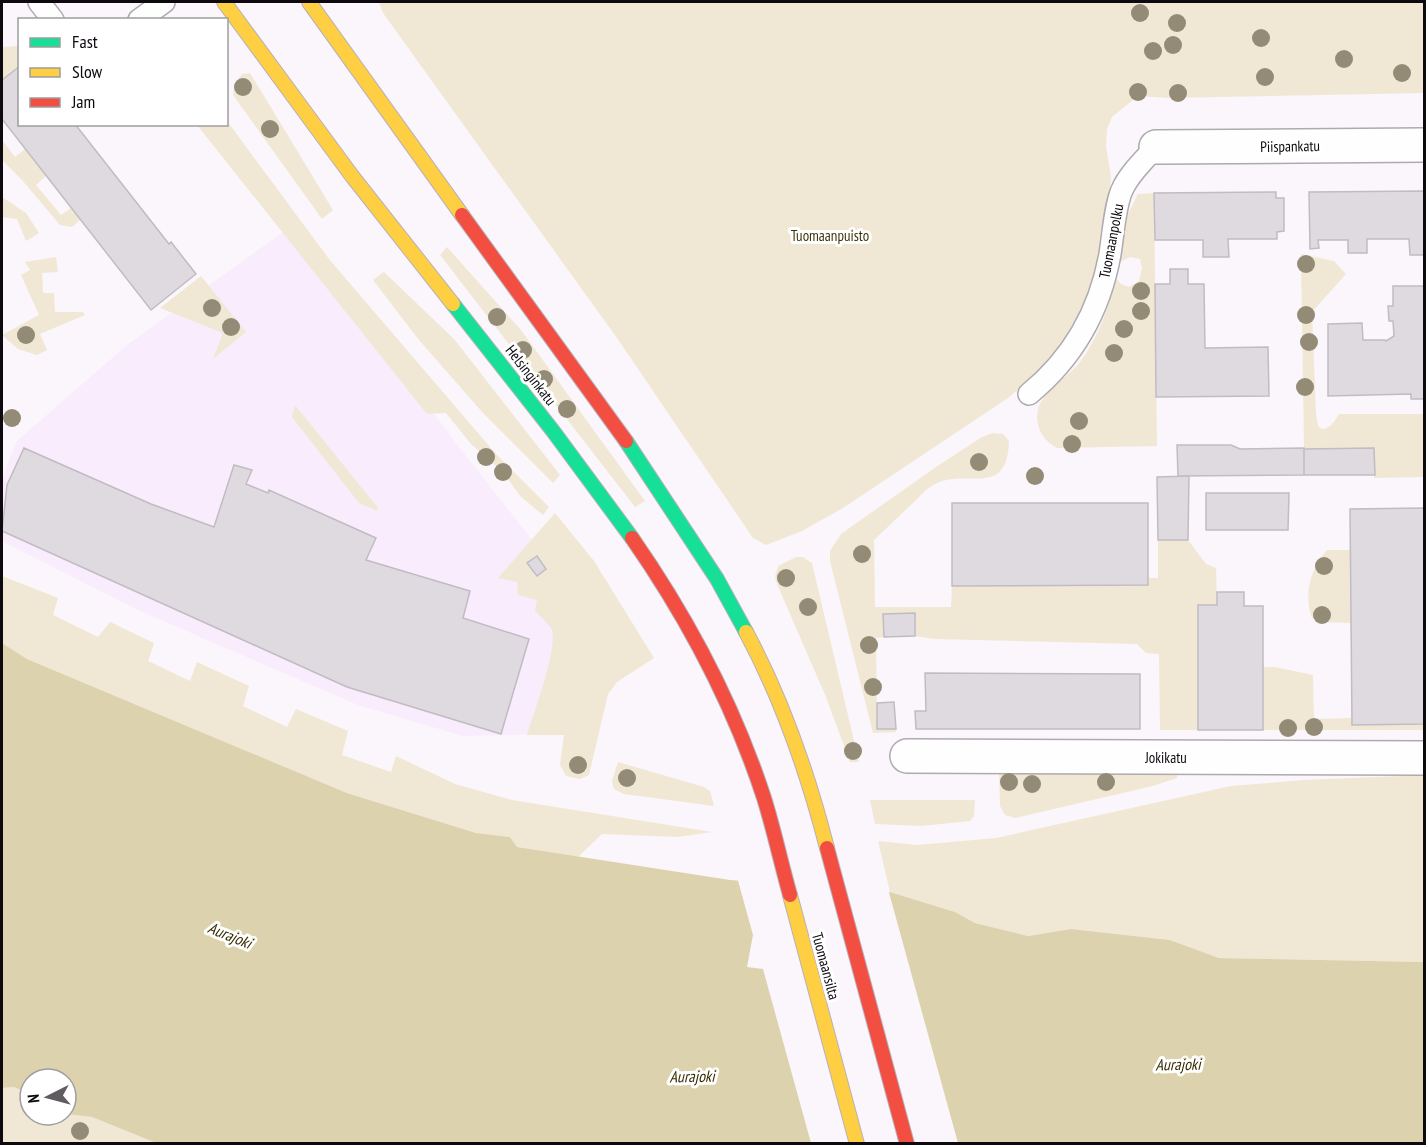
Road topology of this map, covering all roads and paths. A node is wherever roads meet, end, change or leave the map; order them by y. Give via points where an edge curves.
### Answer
1 (39, 2) edge
2 (164, 2) edge
3 (224, 2) edge
4 (309, 2) edge
5 (51, 18) edge
6 (142, 18) edge
7 (1425, 145) edge
8 (1156, 147) joint
9 (1029, 394) dead end
10 (907, 756) dead end
11 (1425, 758) edge
12 (764, 798) joint
13 (857, 1143) edge
14 (907, 1143) edge

1 - 5 lane
2 - 6 lane
3 - 12 main road, Helsinginkatu via 337,156 586,471 657,573 724,696 749,751
4 - 14 main road via 639,459 717,579 748,636 778,700 815,802
7 - 8 street, Piispankatu
8 - 9 lane, Tuomaanpolku via 1121,192 1107,274 1088,325 1067,357
10 - 11 street, Jokikatu
12 - 13 main road, Tuomaansilta

